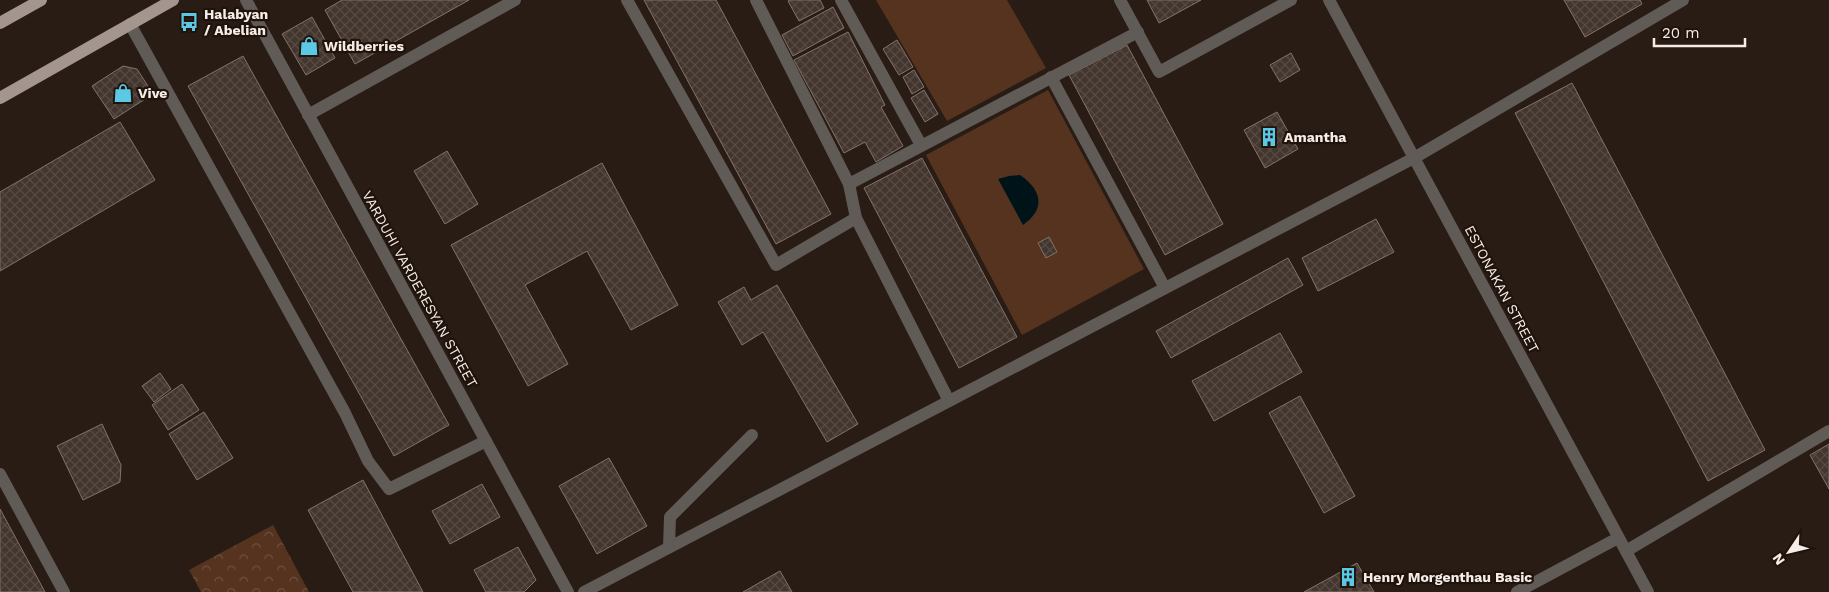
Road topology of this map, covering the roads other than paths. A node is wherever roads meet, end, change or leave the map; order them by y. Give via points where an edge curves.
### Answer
1 (41, 0) edge
2 (173, 0) edge
3 (246, 0) edge
4 (515, 0) edge
5 (627, 0) edge
6 (756, 0) edge
7 (841, 0) edge
8 (1120, 0) edge
9 (1291, 0) edge
10 (1329, 0) edge
11 (1677, 2) edge
12 (0, 23) edge
13 (130, 24) junction
14 (1138, 32) junction
15 (1051, 77) junction
16 (0, 98) edge
17 (308, 116) junction
18 (921, 145) junction
19 (1414, 158) junction
20 (849, 184) junction
21 (856, 218) junction
22 (1165, 288) junction
23 (949, 401) junction
24 (1829, 431) edge
25 (752, 435) dead end
26 (486, 440) junction
27 (0, 474) edge
28 (1618, 538) junction
29 (670, 547) junction
30 (1626, 551) junction
31 (64, 592) edge
32 (568, 592) edge
33 (584, 592) edge
34 (1517, 592) edge
35 (1648, 592) edge

1 - 12 main road
2 - 13 main road
3 - 17 street, VARDUHI VARDERESYAN STREET
4 - 17 street
5 - 21 street via 776,264
6 - 20 street
7 - 18 street
8 - 14 street
9 - 14 street via 1159,72
10 - 19 street, ESTONAKAN STREET
11 - 19 street
13 - 16 main road
13 - 26 street via 340,404 368,461 389,489
14 - 15 street
15 - 18 street
15 - 22 street
17 - 26 street, VARDUHI VARDERESYAN STREET
18 - 20 street
19 - 22 street
19 - 28 street, ESTONAKAN STREET
20 - 21 street
21 - 23 street
22 - 23 street
23 - 29 street
24 - 30 street
25 - 29 street via 670,517
26 - 32 street, VARDUHI VARDERESYAN STREET
27 - 31 street
28 - 30 street, ESTONAKAN STREET
28 - 34 street
29 - 33 street
30 - 35 street, ESTONAKAN STREET

